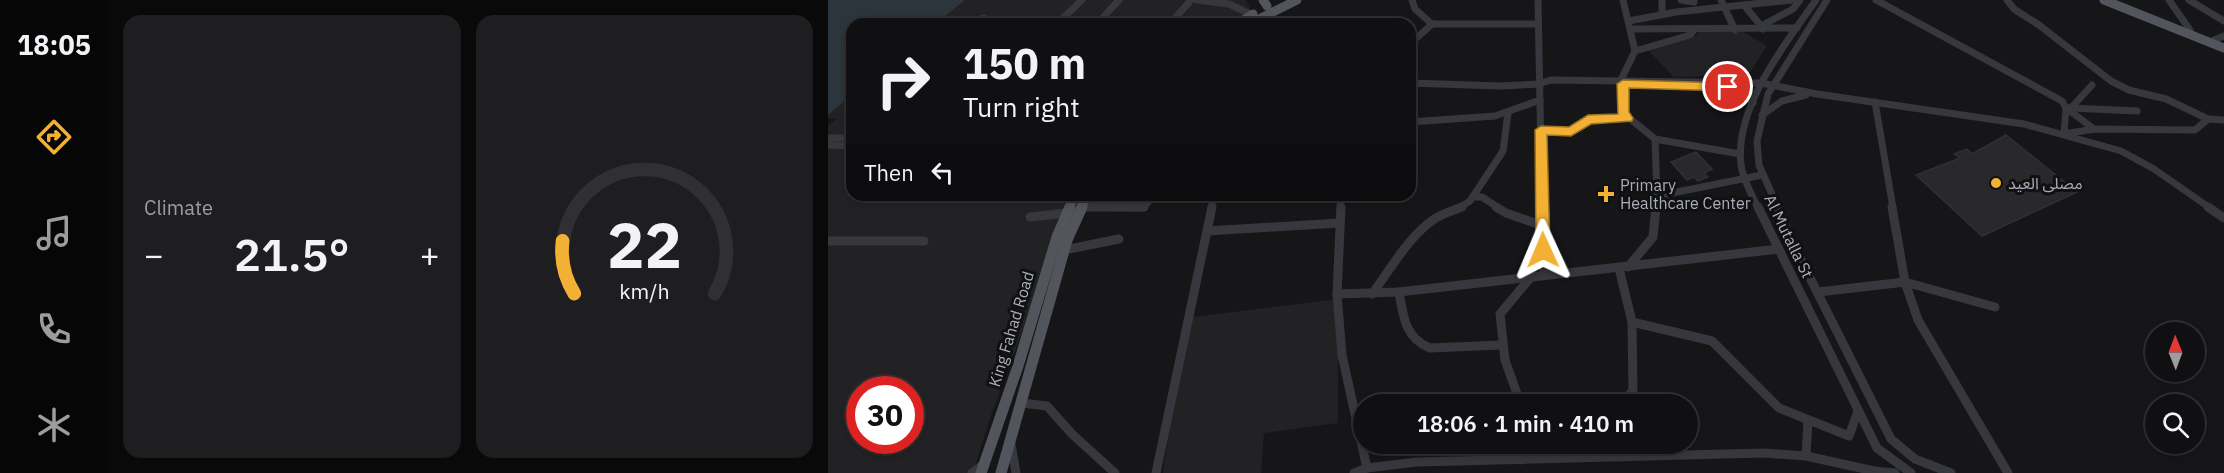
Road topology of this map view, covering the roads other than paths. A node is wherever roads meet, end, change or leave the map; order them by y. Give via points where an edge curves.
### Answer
1 (1082, 0) edge
2 (1119, 0) edge
3 (1191, 0) edge
4 (1197, 0) edge
5 (1278, 0) edge
6 (1297, 0) edge
7 (1412, 0) edge
8 (1538, 0) edge
9 (1623, 0) edge
10 (1662, 0) edge
11 (1681, 0) edge
12 (1785, 0) edge
13 (1792, 0) edge
14 (1800, 0) edge
15 (1816, 0) edge
16 (1827, 0) edge
17 (1876, 0) edge
18 (2007, 0) edge
19 (2104, 0) edge
20 (2115, 0) edge
21 (2169, 0) edge
22 (2189, 0) edge
23 (1694, 2) dead end
24 (1265, 3) edge
25 (1722, 3) edge
26 (1744, 5) junction
27 (1662, 14) junction
28 (1063, 18) edge
29 (1102, 18) edge
30 (1175, 18) edge
31 (1247, 18) edge
32 (1252, 18) edge
33 (1255, 18) edge
34 (2224, 21) edge
35 (1432, 24) junction
36 (1538, 24) junction
37 (1630, 25) junction
38 (1762, 27) junction
39 (1658, 28) junction
40 (1797, 28) junction
41 (1694, 30) junction
42 (1735, 30) junction
43 (2190, 30) junction
44 (2224, 36) edge
45 (1416, 39) edge
46 (2214, 40) junction
47 (1662, 42) junction
48 (2224, 46) edge
49 (1635, 51) junction
50 (1622, 82) junction
51 (1416, 83) edge
52 (1538, 84) junction
53 (2092, 85) dead end
54 (1759, 86) junction
55 (1728, 87) junction
56 (1772, 87) junction
57 (1817, 94) junction
58 (1540, 99) junction
59 (1875, 102) junction
60 (1753, 103) junction
61 (2068, 108) junction
62 (2137, 111) dead end
63 (1508, 113) junction
64 (1761, 115) junction
65 (1628, 118) junction
66 (2208, 119) junction
67 (2224, 120) edge
68 (1416, 121) edge
69 (2094, 129) junction
70 (1541, 130) junction
71 (2064, 134) junction
72 (828, 138) edge
73 (846, 138) edge
74 (1655, 139) junction
75 (828, 145) edge
76 (846, 146) edge
77 (1740, 154) junction
78 (1762, 175) junction
79 (1744, 179) junction
80 (1473, 196) junction
81 (1657, 196) junction
82 (1072, 201) edge
83 (1084, 201) edge
84 (1149, 201) edge
85 (1213, 201) edge
86 (1341, 201) edge
87 (1080, 207) junction
88 (1066, 213) junction
89 (1030, 217) dead end
90 (2224, 218) edge
91 (1339, 223) junction
92 (1543, 226) junction
93 (1207, 231) junction
94 (1119, 239) dead end
95 (828, 241) edge
96 (924, 241) dead end
97 (1779, 249) junction
98 (1064, 250) junction
99 (1624, 267) junction
100 (1544, 274) junction
101 (1531, 277) junction
102 (1905, 282) junction
103 (1399, 292) junction
104 (1818, 292) junction
105 (1336, 294) junction
106 (1372, 294) junction
107 (1995, 307) dead end
108 (1632, 322) junction
109 (1501, 345) junction
110 (1518, 394) edge
111 (1630, 394) edge
112 (1022, 403) junction
113 (1858, 411) junction
114 (1808, 421) junction
115 (1010, 440) junction
116 (1522, 454) edge
117 (1619, 454) edge
118 (1806, 456) junction
119 (1619, 457) junction
120 (1915, 459) junction
121 (1522, 460) junction
122 (983, 468) edge
123 (1367, 468) junction
124 (1417, 468) edge
125 (1934, 470) edge
126 (972, 473) edge
127 (1001, 473) edge
128 (1016, 473) edge
129 (1115, 473) edge
130 (1156, 473) edge
131 (1354, 473) edge
132 (1895, 473) edge
133 (1912, 473) edge
134 (1951, 473) edge
135 (2008, 473) edge

1 - 28 street
2 - 29 street
3 - 30 street
4 - 31 street via 1228,4
5 - 24 main road
6 - 33 main road
7 - 35 street via 1415,9
8 - 36 street
9 - 37 street
10 - 27 street
11 - 23 street
12 - 13 street
12 - 26 street
14 - 38 street via 1793,9
15 - 40 street, Al Mutalla St
16 - 56 street, Al Mutalla St
17 - 61 street via 2062,100
18 - 66 street via 2111,81 2166,99
19 - 48 main road
20 - 43 main road
21 - 43 street
22 - 34 street
24 - 32 main road
25 - 26 street
25 - 27 street
25 - 42 street
26 - 38 street
27 - 37 street
35 - 36 street
35 - 45 street
36 - 52 street
37 - 39 street
37 - 49 street
38 - 40 street
38 - 42 street
39 - 41 street
39 - 47 street
40 - 54 street, Al Mutalla St
41 - 42 street
41 - 47 street via 1690,36
43 - 46 main road
44 - 46 street
46 - 48 main road
47 - 49 street
49 - 50 street
50 - 52 street
50 - 54 street
50 - 55 street
50 - 65 street via 1623,113
51 - 52 street
52 - 58 street
53 - 61 street
54 - 55 street
54 - 56 street
54 - 60 street, Al Mutalla St
55 - 60 street
56 - 57 street
56 - 64 street, Al Mutalla St
57 - 59 street
57 - 64 street via 1786,98
58 - 63 street
58 - 70 street
59 - 71 street via 2024,123
59 - 102 street
60 - 77 street, Al Mutalla St
61 - 62 street
61 - 69 street
61 - 71 street
63 - 68 street
63 - 80 street via 1503,151
64 - 78 street, Al Mutalla St via 1757,141
65 - 70 street via 1588,120 1571,132
65 - 74 street
66 - 67 street
66 - 69 street via 2195,130
69 - 71 street
70 - 92 street
71 - 90 street via 2121,151
72 - 73 street
74 - 77 street
74 - 81 street
75 - 76 street
77 - 79 street, Al Mutalla St
78 - 79 street
78 - 104 street, Al Mutalla St
79 - 81 street
79 - 97 street, Al Mutalla St
80 - 92 street
80 - 106 street via 1465,206 1443,212 1428,223
81 - 99 street via 1653,237
82 - 88 main road, King Fahad Road
83 - 87 main road, King Fahad Road
84 - 87 street via 1143,208
85 - 93 street
86 - 91 street
87 - 98 main road, King Fahad Road
88 - 89 street
88 - 122 main road, King Fahad Road
91 - 93 street
91 - 105 street
92 - 100 street
93 - 130 street
94 - 98 street
95 - 96 street
97 - 99 street
97 - 113 street, Al Mutalla St
98 - 112 main road, King Fahad Road
99 - 100 street
99 - 108 street
100 - 101 street
101 - 103 street
101 - 109 street via 1500,314
102 - 104 street
102 - 107 street
102 - 135 street via 1918,320
103 - 106 street
103 - 109 street via 1405,328 1422,346
104 - 120 street, Al Mutalla St via 1891,439
105 - 106 street
105 - 123 street via 1342,355
108 - 111 street
108 - 114 street via 1712,341 1779,408
109 - 110 street
112 - 115 main road, King Fahad Road
112 - 129 street via 1047,406
113 - 114 street via 1849,436
113 - 133 street, Al Mutalla St via 1877,448
114 - 118 street
115 - 127 main road, King Fahad Road
115 - 128 street
116 - 121 street
117 - 119 street
118 - 119 street via 1763,453
118 - 132 street
119 - 121 street
120 - 125 street
120 - 133 street
121 - 124 street
122 - 126 street
123 - 124 street
123 - 131 street
125 - 134 street

